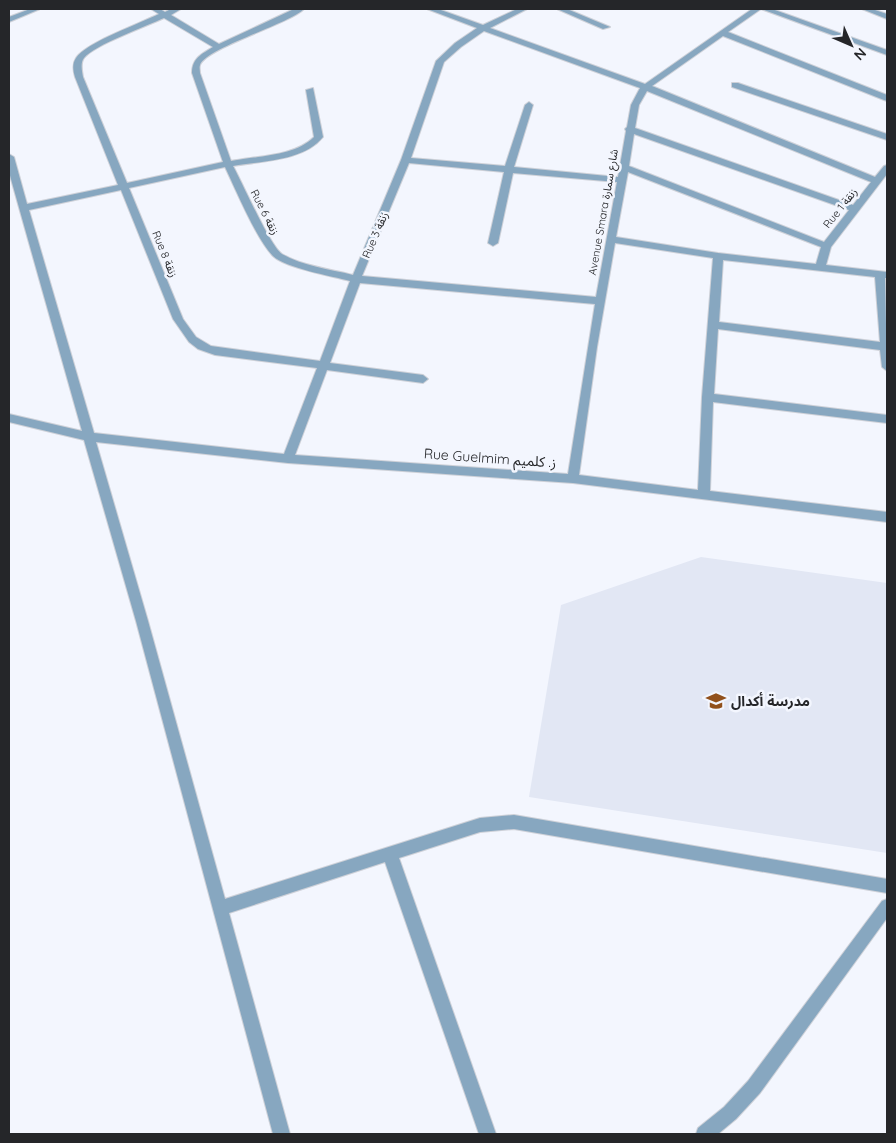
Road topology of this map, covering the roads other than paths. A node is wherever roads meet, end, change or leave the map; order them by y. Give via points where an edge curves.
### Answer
1 (33, 9) edge
2 (155, 9) edge
3 (177, 9) edge
4 (300, 9) edge
5 (431, 9) edge
6 (523, 9) edge
7 (561, 9) edge
8 (757, 9) edge
9 (765, 9) edge
10 (866, 9) edge
11 (164, 14) junction
12 (887, 17) edge
13 (9, 20) edge
14 (606, 27) dead end
15 (483, 28) junction
16 (723, 33) junction
17 (219, 47) junction
18 (887, 53) edge
19 (734, 85) dead end
20 (646, 87) junction
21 (310, 90) dead end
22 (887, 98) edge
23 (529, 105) dead end
24 (629, 129) junction
25 (887, 137) edge
26 (9, 157) edge
27 (406, 160) junction
28 (228, 164) junction
29 (624, 167) junction
30 (887, 168) edge
31 (509, 170) junction
32 (622, 180) junction
33 (877, 181) junction
34 (124, 186) junction
35 (24, 208) junction
36 (854, 209) junction
37 (611, 239) junction
38 (493, 243) dead end
39 (826, 246) junction
40 (718, 256) junction
41 (820, 268) junction
42 (883, 275) edge
43 (356, 280) junction
44 (601, 301) junction
45 (713, 325) junction
46 (886, 347) edge
47 (324, 366) junction
48 (887, 367) edge
49 (423, 379) dead end
50 (708, 397) junction
51 (9, 418) edge
52 (887, 419) edge
53 (90, 437) junction
54 (288, 459) junction
55 (573, 479) junction
56 (704, 495) junction
57 (887, 517) edge
58 (390, 855) junction
59 (887, 886) edge
60 (887, 906) edge
61 (220, 908) junction
62 (282, 1134) edge
63 (488, 1134) edge
64 (704, 1134) edge

1 - 13 street
2 - 11 street
3 - 11 street, Rue 8 زنقة
4 - 17 street, Rue 6 زنقة
5 - 15 street
6 - 15 street, Rue 3 زنقة
7 - 14 street
8 - 16 street, Avenue Smara شارع سمارة
9 - 18 street
10 - 12 street
11 - 17 street
11 - 34 street, Rue 8 زنقة via 92,48 80,56 76,64
15 - 20 street
15 - 27 street, Rue 3 زنقة via 440,61
16 - 20 street, Avenue Smara شارع سمارة
16 - 22 street
17 - 28 street, Rue 6 زنقة via 201,58 196,65 196,73
19 - 25 street
20 - 24 street, Avenue Smara شارع سمارة via 635,104
20 - 33 street
21 - 28 street via 319,137 310,146 286,154
23 - 31 street
24 - 29 street, Avenue Smara شارع سمارة
24 - 36 street
26 - 35 street
27 - 31 street
27 - 43 street, Rue 3 زنقة
28 - 34 street
28 - 43 street, Rue 6 زنقة via 267,242 277,254 293,263
29 - 32 street, Avenue Smara شارع سمارة
29 - 39 street
30 - 33 street, Rue 1 زنقة
31 - 32 street
31 - 38 street
32 - 37 street, Avenue Smara شارع سمارة
33 - 36 street, Rue 1 زنقة
34 - 35 street
34 - 47 street, Rue 8 زنقة via 178,319 190,340 215,351
35 - 53 street
36 - 39 street, Rue 1 زنقة
37 - 40 street
37 - 44 street, Avenue Smara شارع سمارة
39 - 41 street, Rue 1 زنقة
40 - 41 street
40 - 45 street
41 - 42 street
42 - 46 street
43 - 44 street, Rue 6 زنقة
43 - 47 street, Rue 3 زنقة
44 - 55 street, Avenue Smara شارع سمارة
45 - 46 street
45 - 50 street
46 - 48 street
47 - 49 street, Rue 8 زنقة
47 - 54 street, Rue 3 زنقة
50 - 52 street
50 - 56 street
51 - 53 street
53 - 54 street, Rue Guelmim ز. كلميم
53 - 61 street
54 - 55 street, Rue Guelmim ز. كلميم
55 - 56 street, Rue Guelmim ز. كلميم
56 - 57 street, Rue Guelmim ز. كلميم
58 - 59 street via 480,825 514,822
58 - 61 street
58 - 63 street
60 - 64 street via 767,1069 715,1128
61 - 62 street

